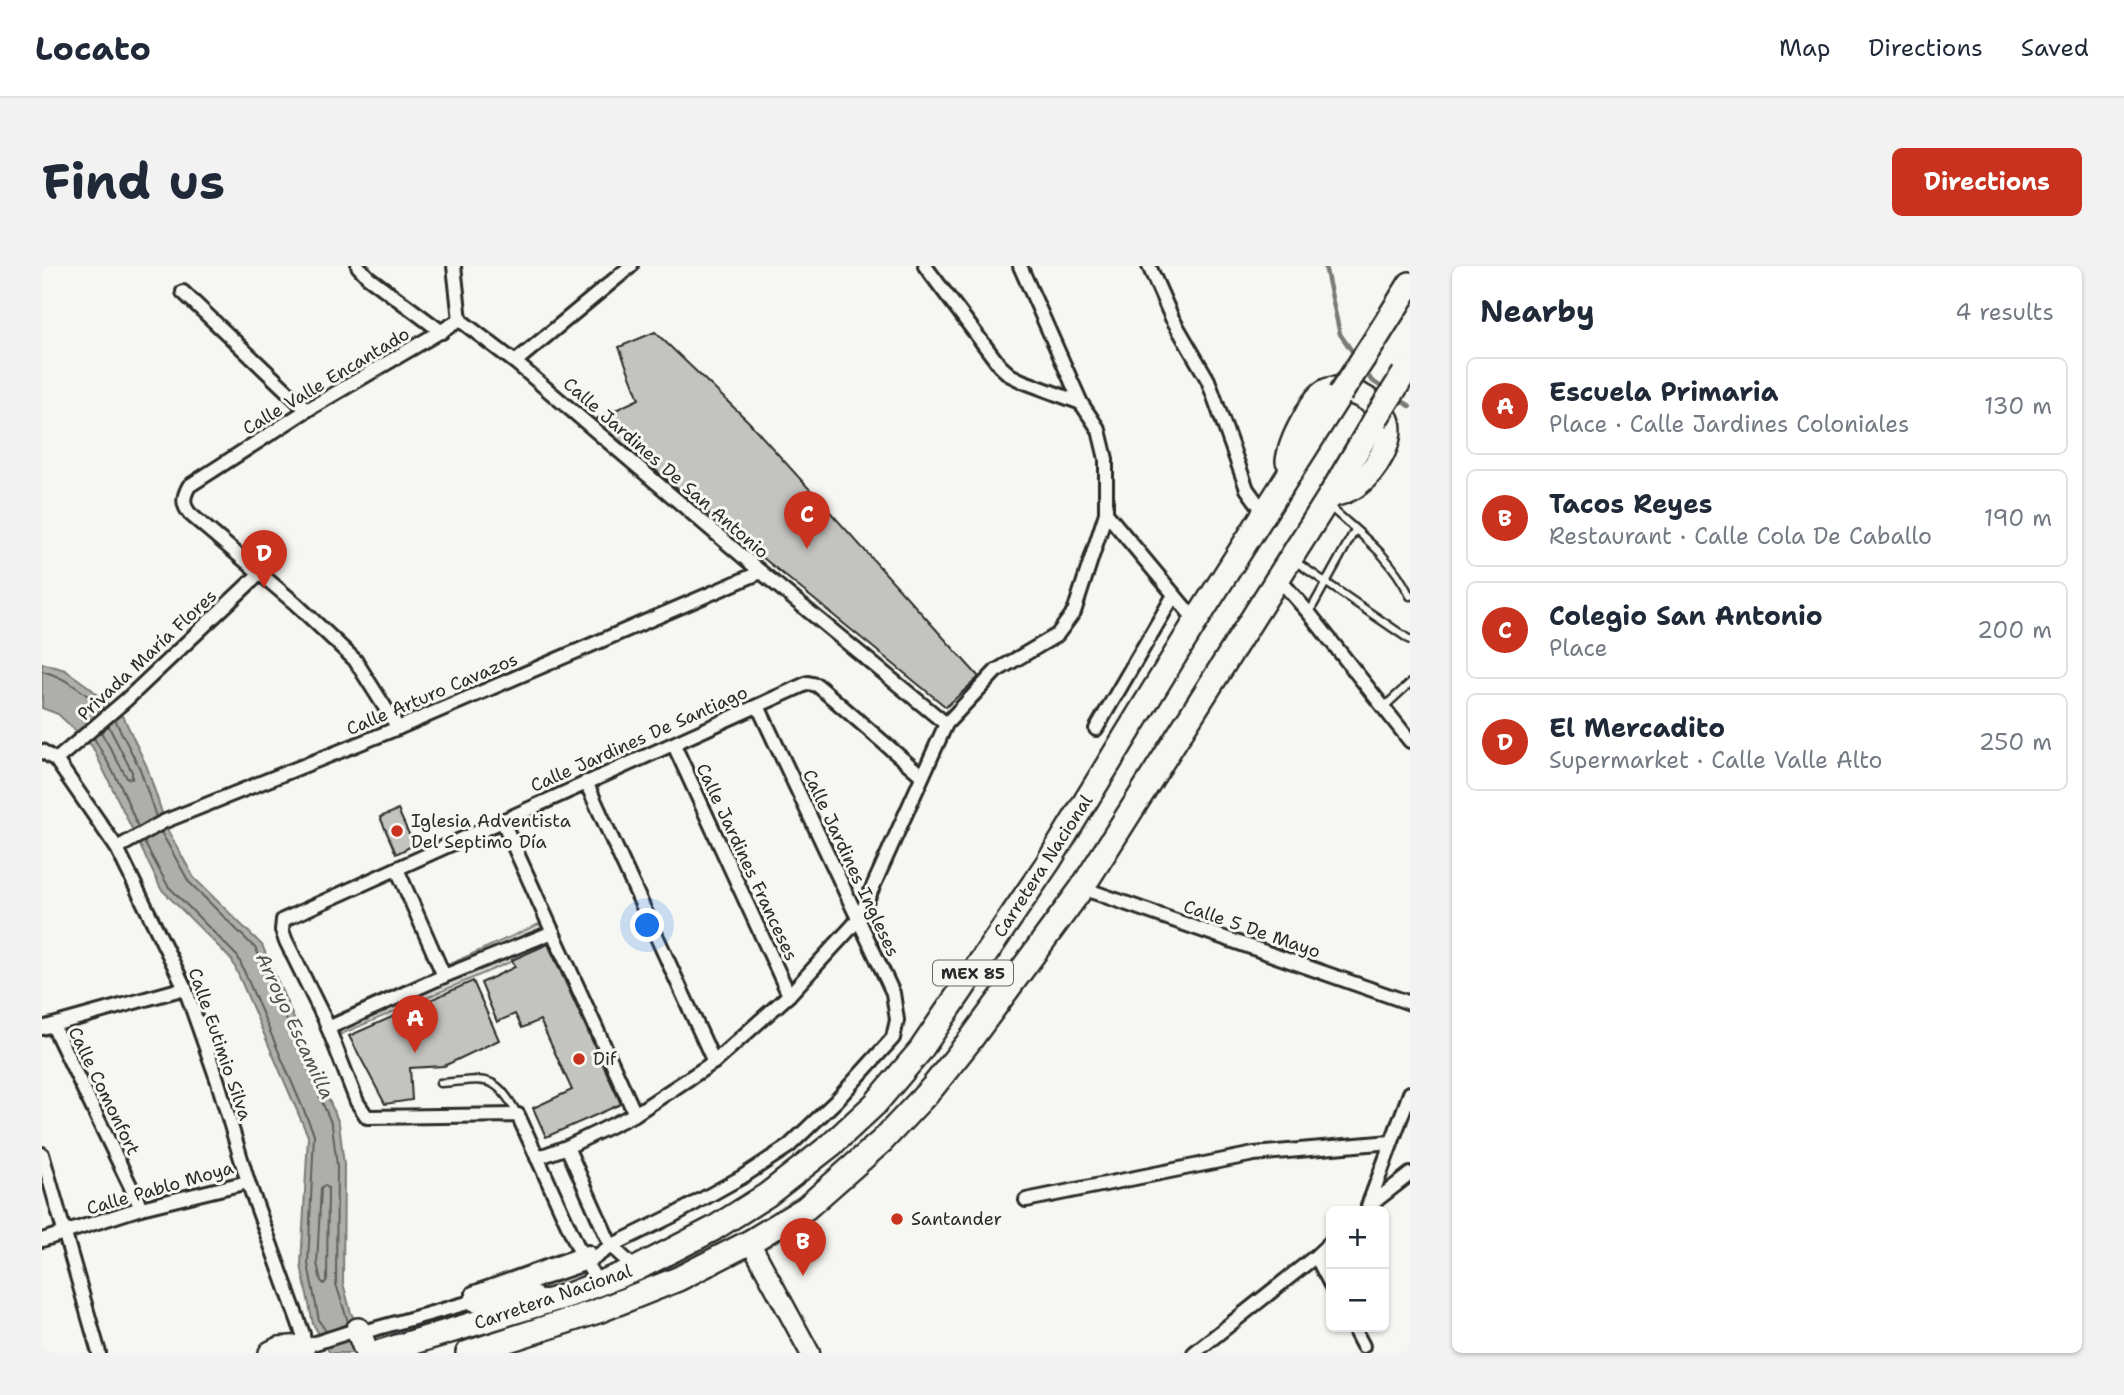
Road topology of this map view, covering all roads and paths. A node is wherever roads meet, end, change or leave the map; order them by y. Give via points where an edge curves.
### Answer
1 (358, 266) edge
2 (631, 266) edge
3 (925, 266) edge
4 (1020, 266) edge
5 (1149, 266) edge
6 (458, 269) edge
7 (1410, 284) edge
8 (183, 292) dead end
9 (460, 320) junction
10 (442, 332) junction
11 (515, 362) junction
12 (1407, 369) edge
13 (1081, 403) junction
14 (307, 410) junction
15 (1286, 480) junction
16 (1328, 500) junction
17 (1106, 513) junction
18 (1265, 514) junction
19 (1355, 530) junction
20 (1290, 558) junction
21 (761, 572) junction
22 (259, 574) junction
23 (1278, 578) junction
24 (1325, 583) junction
25 (1174, 595) junction
26 (1410, 596) edge
27 (1309, 612) junction
28 (1196, 621) junction
29 (1410, 640) edge
30 (1410, 683) edge
31 (758, 706) junction
32 (1384, 707) junction
33 (946, 724) junction
34 (398, 729) junction
35 (1096, 729) dead end
36 (1410, 741) edge
37 (674, 745) junction
38 (42, 751) edge
39 (56, 760) junction
40 (921, 775) junction
41 (586, 782) junction
42 (502, 820) junction
43 (117, 848) junction
44 (397, 869) junction
45 (1082, 888) junction
46 (858, 920) junction
47 (553, 932) junction
48 (444, 976) junction
49 (185, 988) junction
50 (789, 995) junction
51 (1410, 1003) edge
52 (48, 1027) edge
53 (328, 1028) junction
54 (714, 1062) junction
55 (440, 1083) dead end
56 (1410, 1093) edge
57 (635, 1114) junction
58 (517, 1115) junction
59 (1391, 1142) junction
60 (567, 1147) junction
61 (42, 1154) edge
62 (537, 1158) junction
63 (1410, 1174) edge
64 (247, 1182) junction
65 (1026, 1200) dead end
66 (1366, 1206) edge
67 (1369, 1206) edge
68 (141, 1208) junction
69 (65, 1234) junction
70 (42, 1240) edge
71 (750, 1242) junction
72 (611, 1246) junction
73 (1326, 1246) edge
74 (1316, 1256) junction
75 (584, 1259) junction
76 (636, 1269) junction
77 (1326, 1275) edge
78 (599, 1285) junction
79 (569, 1295) junction
80 (477, 1300) junction
81 (548, 1328) junction
82 (1356, 1332) edge
83 (357, 1336) edge
84 (1363, 1346) dead end
85 (300, 1348) edge
86 (99, 1353) edge
87 (377, 1353) edge
88 (468, 1353) edge
89 (517, 1353) edge
90 (810, 1353) edge
91 (1194, 1353) edge

1 - 10 street
2 - 11 street
3 - 13 street via 1010,375
4 - 13 street
5 - 18 street via 1208,380 1247,489
6 - 9 street
7 - 15 highway, Carretera Nacional / MEX 85, bridge
8 - 14 street
9 - 10 street, Calle Valle Encantado
9 - 11 street, Calle Jardines De San Antonio
10 - 14 street, Calle Valle Encantado
11 - 21 street, Calle Jardines De San Antonio
12 - 16 highway, Carretera Nacional / MEX 85, bridge
13 - 17 street via 1099,430 1106,459
14 - 22 street, Calle Valle Encantado via 189,486 184,496 190,514
15 - 16 highway, MEX 85 via 1289,454 1312,405 1324,391 1352,391 1387,419 1389,432 1386,445 1360,483
15 - 18 highway, Carretera Nacional / MEX 85
16 - 19 lane
16 - 20 highway, Carretera Nacional / MEX 85
17 - 25 street
17 - 33 street via 1074,612 1057,635 996,671
18 - 28 highway, Carretera Nacional / MEX 85
19 - 24 lane
19 - 26 lane via 1393,565
20 - 23 highway, Carretera Nacional / MEX 85
20 - 24 lane
21 - 33 street, Calle Jardines De San Antonio
21 - 34 street, Calle Arturo Cavazos
22 - 34 street via 355,660
22 - 39 street, Privada María Flores
23 - 27 street
23 - 45 highway, Carretera Nacional / MEX 85
24 - 27 lane
24 - 29 lane
25 - 28 street
25 - 35 street
27 - 32 street
28 - 76 highway, Carretera Nacional / MEX 85 via 1049,861 920,1051 875,1104 767,1195
30 - 32 lane
31 - 37 street, Calle Jardines De Santiago
31 - 40 street, Calle Jardines De Santiago via 802,685 817,685
31 - 46 street, Calle Jardines Ingleses
32 - 36 street
33 - 40 street
34 - 43 street, Calle Arturo Cavazos via 163,822
37 - 41 street, Calle Jardines De Santiago
37 - 50 street, Calle Jardines Franceses
38 - 39 street, Calle Eutimio Silva
39 - 43 street, Calle Eutimio Silva
40 - 46 street
41 - 42 street, Calle Jardines De Santiago
41 - 54 street
42 - 44 street, Calle Jardines De Santiago
42 - 47 street
43 - 49 street, Calle Eutimio Silva
44 - 48 street
44 - 53 street, Calle Jardines De Santiago via 283,920 282,930
45 - 51 street, Calle 5 De Mayo
45 - 71 highway, Carretera Nacional / MEX 85 via 932,1088 882,1141 806,1208
46 - 50 street
46 - 72 street, Calle Jardines Ingleses via 893,993 894,1038 789,1146 696,1203
47 - 48 street
47 - 57 street
48 - 53 street
49 - 52 street
49 - 64 street, Calle Eutimio Silva via 218,1079
50 - 54 street
52 - 68 street, Calle Comonfort
53 - 58 street via 367,1117
54 - 57 street
55 - 58 lane via 494,1083 503,1088
56 - 59 street
57 - 60 street
58 - 62 street
59 - 65 street via 1254,1154
59 - 66 street
60 - 62 street
60 - 72 street
61 - 69 street
62 - 75 street
63 - 67 street
64 - 68 street, Calle Pablo Moya
64 - 85 street, Calle Eutimio Silva
68 - 69 street, Calle Pablo Moya
69 - 70 street, Calle Pablo Moya
69 - 86 street
71 - 81 highway, Carretera Nacional / MEX 85 via 678,1279
71 - 90 main road
72 - 75 street
72 - 76 street
73 - 74 street
74 - 77 street
74 - 91 street
75 - 78 street
75 - 80 street
75 - 83 street, MEX 85
76 - 78 highway, Carretera Nacional / MEX 85
78 - 79 highway, Carretera Nacional / MEX 85
79 - 80 highway, MEX 85
79 - 87 highway, Carretera Nacional / MEX 85
80 - 83 street, MEX 85
81 - 88 highway, Carretera Nacional / MEX 85
81 - 89 highway, MEX 85
82 - 84 street
83 - 85 street, MEX 85

